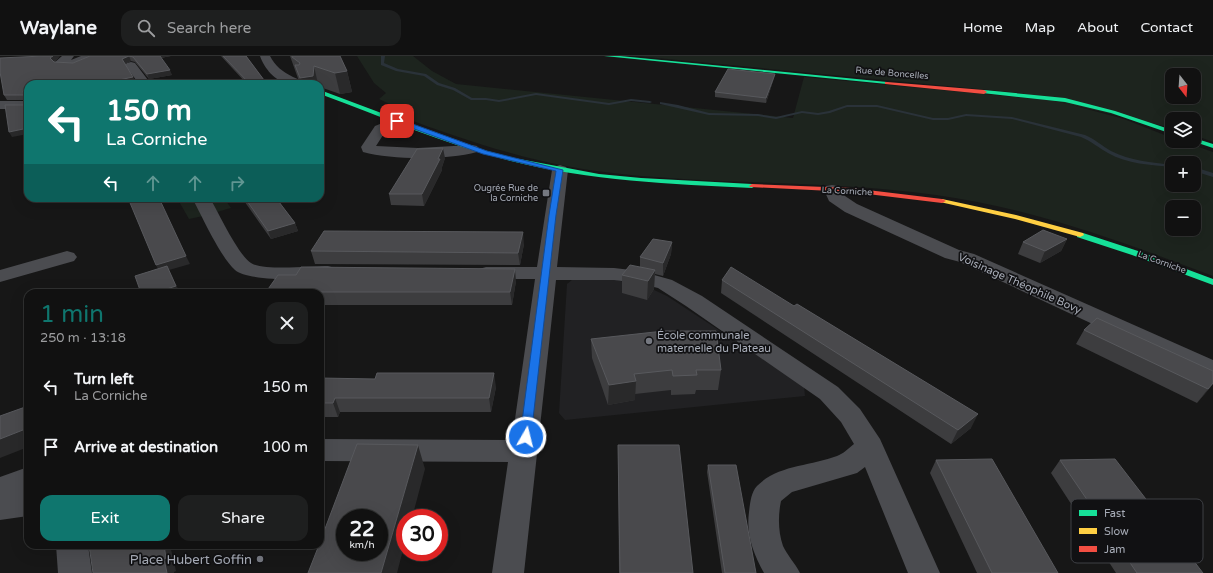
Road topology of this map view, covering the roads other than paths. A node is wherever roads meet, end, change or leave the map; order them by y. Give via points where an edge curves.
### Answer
1 (69, 56) edge
2 (90, 56) edge
3 (265, 56) edge
4 (606, 56) edge
5 (131, 65) dead end
6 (142, 80) edge
7 (291, 80) edge
8 (324, 94) edge
9 (0, 105) edge
10 (24, 105) edge
11 (397, 121) junction
12 (1165, 130) edge
13 (1201, 142) edge
14 (1213, 146) edge
15 (472, 149) junction
16 (560, 170) junction
17 (832, 190) junction
18 (203, 202) edge
19 (67, 257) dead end
20 (344, 272) edge
21 (468, 272) edge
22 (546, 273) junction
23 (0, 276) edge
24 (1213, 282) edge
25 (1213, 370) edge
26 (870, 447) junction
27 (324, 450) edge
28 (524, 451) junction
29 (24, 481) edge
30 (0, 490) edge
31 (24, 504) edge
32 (0, 507) edge
33 (73, 549) edge
34 (76, 573) edge
35 (508, 573) edge
36 (783, 573) edge
37 (924, 573) edge

1 - 2 street via 60,63 75,63
3 - 7 street via 268,64 276,72
4 - 12 street, Rue de Boncelles via 1065,100 1113,112
5 - 6 street
8 - 11 street, La Corniche
9 - 10 street
11 - 15 street, La Corniche
11 - 15 street, La Corniche via 380,129 368,149 382,152
13 - 14 street
15 - 16 street, La Corniche
16 - 17 street, La Corniche via 651,180
16 - 22 street
17 - 24 street, La Corniche via 916,196 1022,217 1092,238
17 - 25 street, Voisinage Théophile Bovy via 835,197 851,208
18 - 20 street via 234,257 247,270
19 - 23 street
21 - 22 street
22 - 26 street via 614,274 640,277 665,284 829,393 841,403 861,428
22 - 28 street
26 - 36 street via 847,464 784,483 767,495 763,526 766,545 773,561
26 - 37 street
27 - 28 street
28 - 35 street
29 - 30 street
31 - 32 street
33 - 34 street

